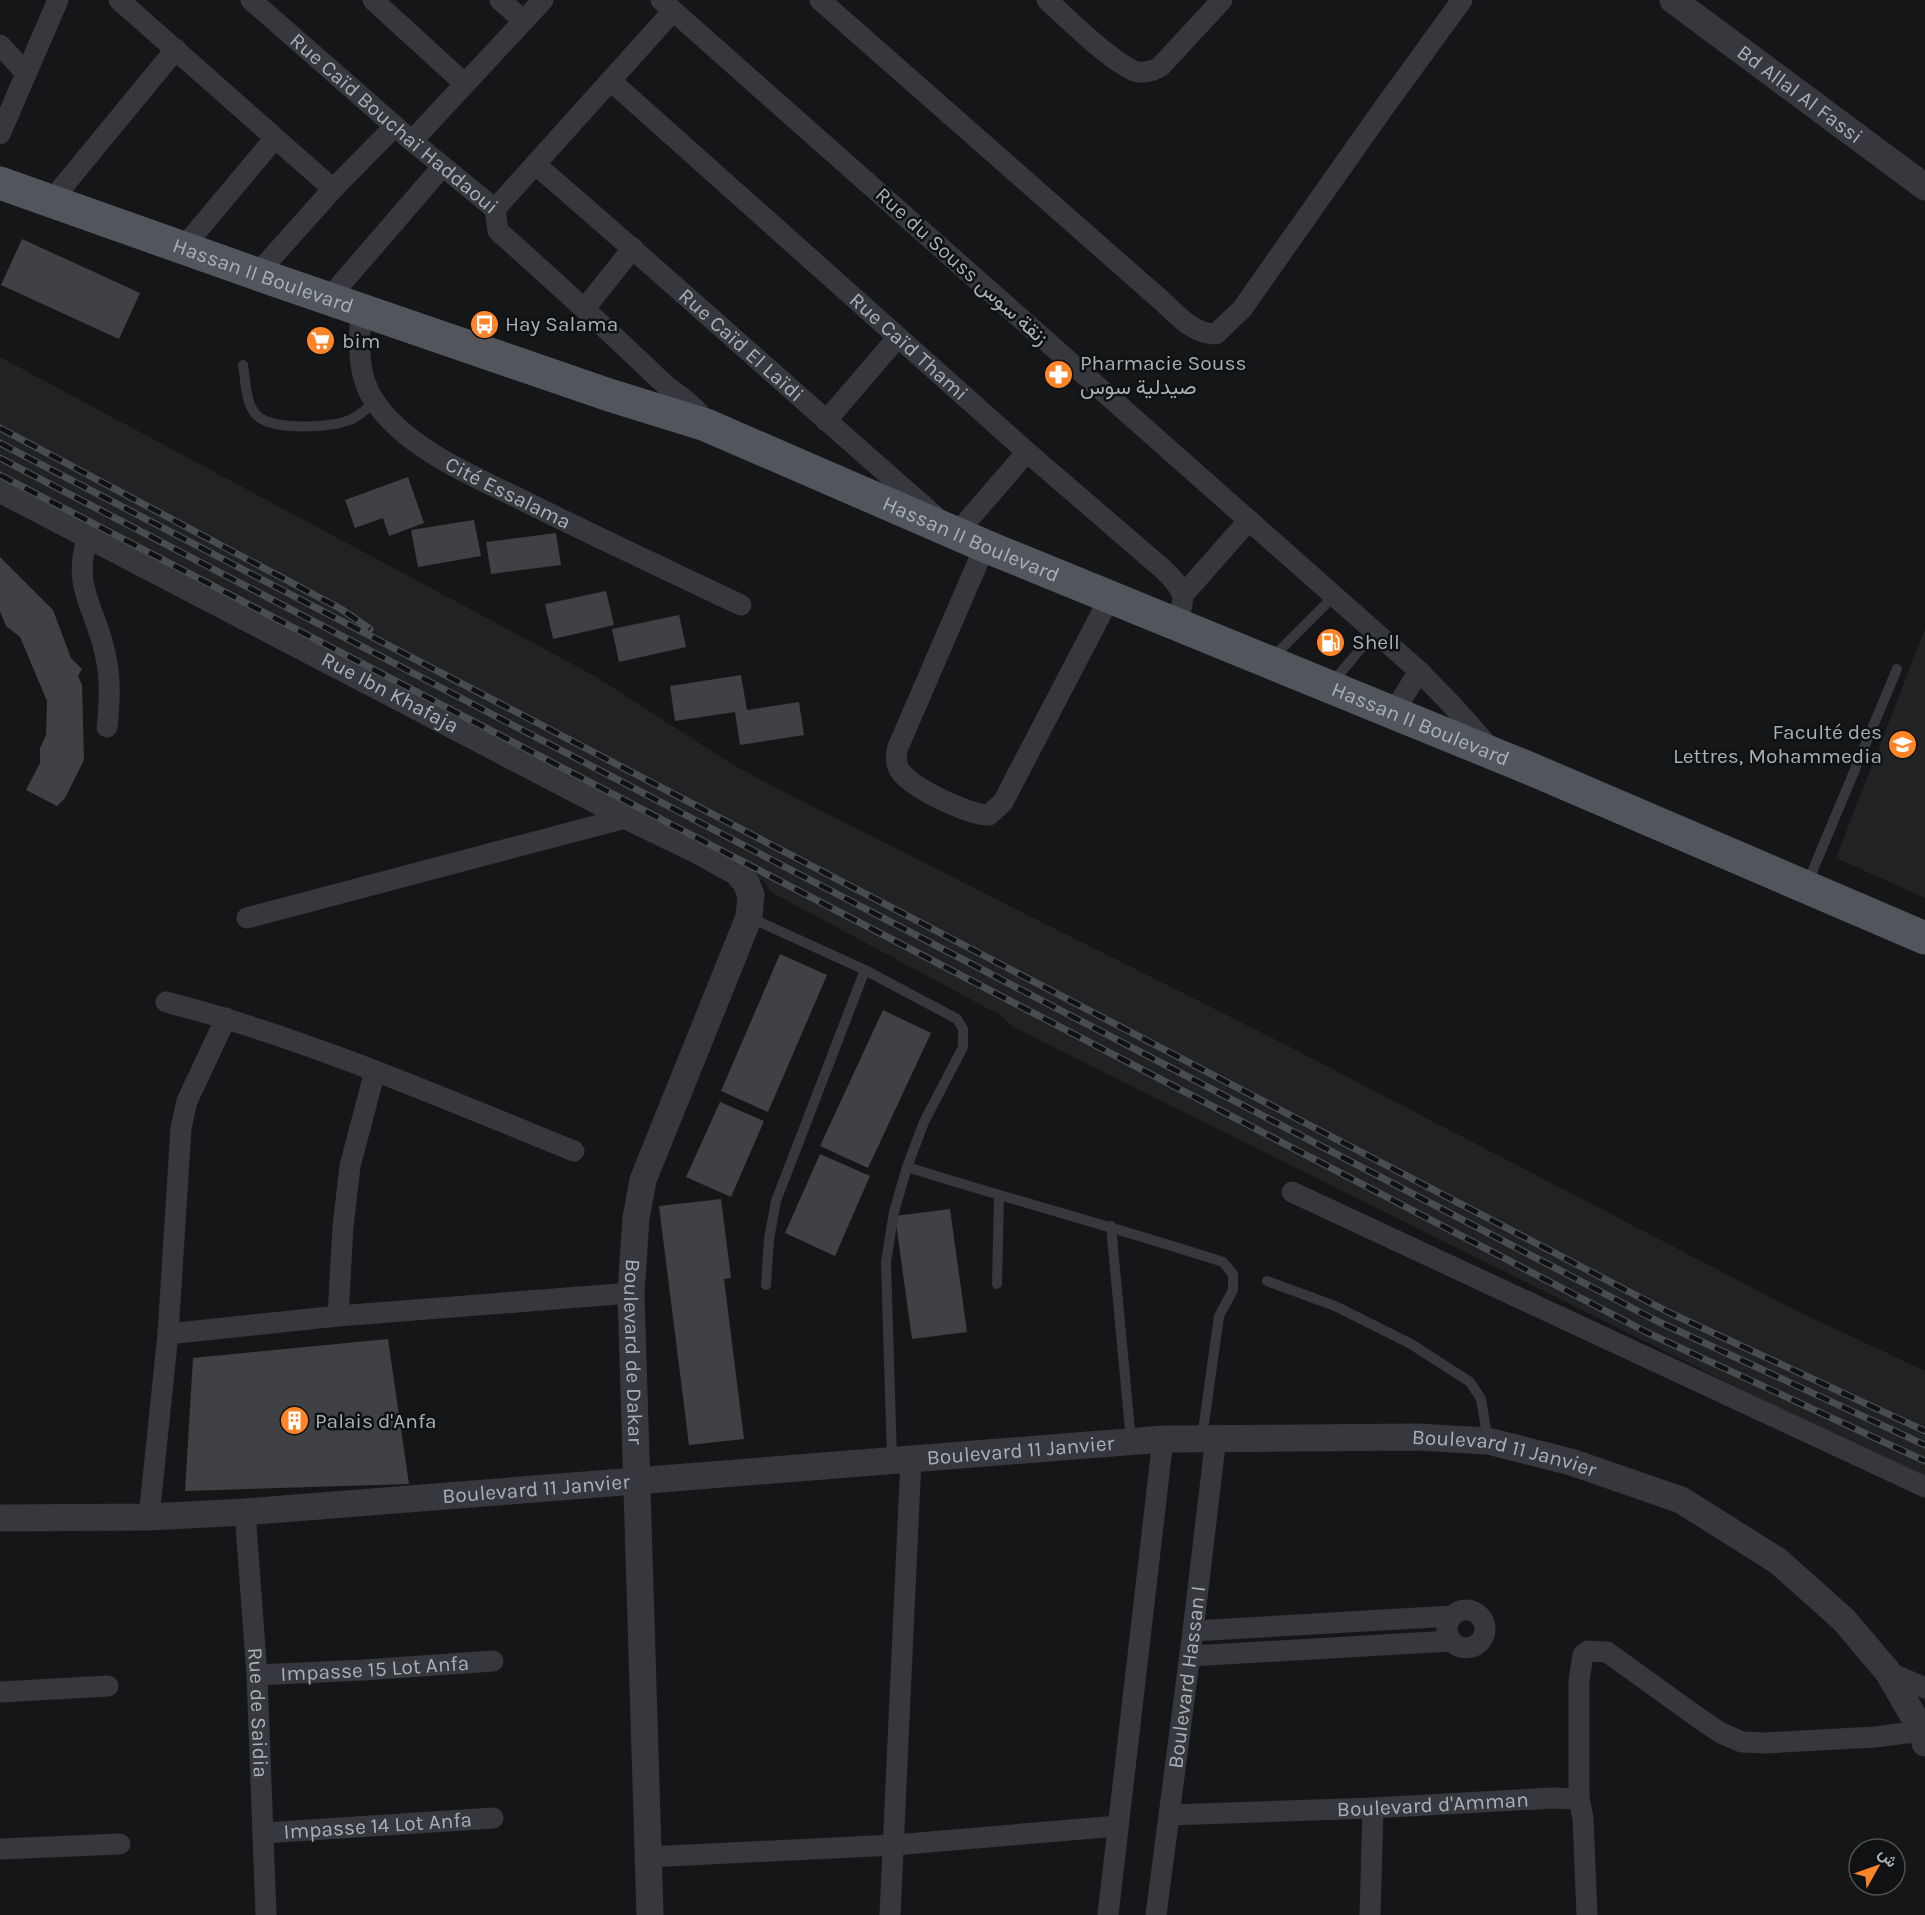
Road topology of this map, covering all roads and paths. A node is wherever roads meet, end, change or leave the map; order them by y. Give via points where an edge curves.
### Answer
1 (58, 0) edge
2 (119, 0) edge
3 (251, 0) edge
4 (373, 0) edge
5 (500, 0) edge
6 (543, 0) edge
7 (820, 0) edge
8 (1047, 0) edge
9 (1222, 0) edge
10 (1462, 0) edge
11 (1673, 0) edge
12 (667, 5) edge
13 (524, 21) junction
14 (0, 45) edge
15 (176, 49) junction
16 (27, 73) junction
17 (610, 81) junction
18 (465, 84) junction
19 (394, 126) junction
20 (1, 128) edge
21 (275, 138) junction
22 (411, 141) junction
23 (536, 165) junction
24 (442, 167) junction
25 (0, 183) edge
26 (1925, 187) edge
27 (333, 189) junction
28 (51, 201) junction
29 (495, 209) junction
30 (183, 248) junction
31 (633, 248) junction
32 (257, 274) junction
33 (329, 298) junction
34 (585, 308) junction
35 (361, 310) junction
36 (898, 337) junction
37 (243, 365) dead end
38 (375, 402) junction
39 (826, 421) junction
40 (706, 425) junction
41 (1027, 452) junction
42 (0, 489) edge
43 (1249, 520) junction
44 (88, 536) junction
45 (963, 536) junction
46 (1334, 596) junction
47 (1110, 597) junction
48 (741, 605) dead end
49 (1179, 609) junction
50 (1374, 633) junction
51 (1269, 662) junction
52 (1897, 669) dead end
53 (1419, 671) junction
54 (1329, 686) junction
55 (1393, 713) junction
56 (107, 727) dead end
57 (1497, 756) junction
58 (629, 818) junction
59 (1806, 886) junction
60 (749, 917) junction
61 (248, 918) dead end
62 (1925, 938) edge
63 (865, 970) junction
64 (166, 1002) dead end
65 (226, 1018) junction
66 (375, 1071) junction
67 (574, 1151) dead end
68 (907, 1167) junction
69 (1292, 1192) dead end
70 (999, 1196) junction
71 (1111, 1226) junction
72 (1267, 1281) dead end
73 (997, 1284) dead end
74 (766, 1285) dead end
75 (631, 1293) junction
76 (338, 1316) junction
77 (168, 1334) junction
78 (1209, 1438) junction
79 (1163, 1439) junction
80 (1488, 1441) junction
81 (1131, 1442) junction
82 (901, 1460) junction
83 (637, 1480) junction
84 (1925, 1486) edge
85 (245, 1512) junction
86 (149, 1517) junction
87 (0, 1518) edge
88 (1452, 1616) junction
89 (1360, 1622) junction
90 (1193, 1631) junction
91 (1451, 1641) junction
92 (1361, 1646) junction
93 (1190, 1656) junction
94 (493, 1661) dead end
95 (1888, 1672) junction
96 (256, 1675) junction
97 (108, 1686) dead end
98 (1925, 1688) edge
99 (0, 1692) edge
100 (1923, 1737) edge
101 (1579, 1799) junction
102 (1373, 1808) junction
103 (1168, 1815) junction
104 (493, 1818) dead end
105 (1118, 1826) junction
106 (264, 1833) junction
107 (120, 1844) dead end
108 (894, 1845) junction
109 (0, 1849) edge
110 (648, 1857) junction
111 (266, 1915) edge
112 (650, 1915) edge
113 (890, 1915) edge
114 (1108, 1915) edge
115 (1156, 1915) edge
116 (1370, 1915) edge
117 (1587, 1915) edge

1 - 16 street
2 - 15 street
3 - 19 street, Rue Caïd Bouchaï Haddaoui
4 - 18 street
5 - 13 street
6 - 13 street
7 - 10 street via 1194,329 1208,334 1216,334 1242,309
8 - 9 street via 1114,58 1141,72 1160,67
11 - 26 street, Bd Allal Al Fassi
12 - 17 street
12 - 43 street, Rue du Souss زنقة سوس
13 - 18 street
14 - 16 street
15 - 21 street
15 - 28 street
16 - 20 street
17 - 23 street
17 - 36 street, Rue Caïd Thami
18 - 22 street
19 - 22 street, Rue Caïd Bouchaï Haddaoui
19 - 27 street
21 - 27 street
21 - 30 street
22 - 24 street, Rue Caïd Bouchaï Haddaoui
23 - 29 street
23 - 31 street, Rue Caïd El Laïdi
24 - 29 street, Rue Caïd Bouchaï Haddaoui
24 - 33 street
25 - 28 main road, Hassan II Boulevard
27 - 32 street
28 - 30 main road, Hassan II Boulevard
29 - 34 street, Rue Caïd Bouchaï Haddaoui via 498,231
30 - 32 main road, Hassan II Boulevard
31 - 34 street
31 - 39 street, Rue Caïd El Laïdi
32 - 33 main road, Hassan II Boulevard
33 - 35 main road, Hassan II Boulevard
34 - 40 street, Rue Caïd Bouchaï Haddaoui via 693,408
35 - 38 street, Cité Essalama via 358,345 363,379
35 - 40 main road, Hassan II Boulevard
36 - 39 street
36 - 41 street, Rue Caïd Thami
37 - 38 lane via 249,401 259,417 279,424 339,424
38 - 48 street, Cité Essalama via 395,425 425,449
39 - 45 street, Rue Caïd El Laïdi
40 - 45 main road, Hassan II Boulevard
41 - 45 street via 963,526
41 - 49 street, Rue Caïd Thami via 1164,570 1177,584
42 - 44 street, Rue Ibn Khafaja
43 - 46 street, Rue du Souss زنقة سوس
43 - 49 street
44 - 56 street via 81,579 106,654
44 - 58 street, Rue Ibn Khafaja
45 - 47 main road, Hassan II Boulevard
45 - 47 street via 896,756 904,777 968,812 989,815 1003,802
46 - 50 street, Rue du Souss زنقة سوس
46 - 51 lane
47 - 49 main road, Hassan II Boulevard
49 - 51 main road, Hassan II Boulevard
50 - 53 street, Rue du Souss زنقة سوس
50 - 54 lane
51 - 54 main road, Hassan II Boulevard
52 - 59 lane
53 - 55 street
53 - 57 street, Rue du Souss زنقة سوس
54 - 55 main road, Hassan II Boulevard
55 - 57 main road, Hassan II Boulevard
57 - 59 main road, Hassan II Boulevard
58 - 60 street, Rue Ibn Khafaja via 737,872 751,895
58 - 61 street
59 - 62 main road, Hassan II Boulevard
60 - 63 lane
60 - 75 street, Boulevard de Dakar via 643,1180
63 - 68 lane via 957,1020 963,1029 963,1047 924,1122
63 - 74 lane via 777,1201
64 - 65 street
65 - 66 street
65 - 77 street via 187,1101 181,1128
66 - 67 street
66 - 76 street via 350,1166
68 - 70 lane
68 - 82 lane via 886,1262
69 - 84 street
70 - 71 lane
70 - 73 lane
71 - 78 lane via 1223,1262 1233,1274 1233,1290 1218,1316
71 - 81 lane
72 - 80 lane via 1335,1306 1411,1344 1470,1382 1481,1399
75 - 76 street
75 - 83 street, Boulevard de Dakar
76 - 77 street
77 - 86 street
78 - 79 street, Boulevard 11 Janvier
78 - 80 street, Boulevard 11 Janvier via 1417,1437
78 - 90 street, Boulevard Hassan I
79 - 81 street, Boulevard 11 Janvier
79 - 105 street
80 - 95 street, Boulevard 11 Janvier via 1571,1462 1682,1500 1778,1561 1844,1620
81 - 82 street, Boulevard 11 Janvier
82 - 83 street, Boulevard 11 Janvier
82 - 108 street
83 - 85 street, Boulevard 11 Janvier
83 - 110 street, Boulevard de Dakar
85 - 86 street, Boulevard 11 Janvier
85 - 96 street, Rue de Saidia
86 - 87 street, Boulevard 11 Janvier
88 - 89 street
88 - 91 street via 1447,1629
88 - 91 street via 1464,1610 1477,1613 1486,1630 1475,1647 1462,1648
89 - 90 street
89 - 92 street
90 - 93 street, Boulevard Hassan I
91 - 92 street
92 - 93 street
93 - 103 street, Boulevard Hassan I
94 - 96 street, Impasse 15 Lot Anfa
95 - 98 street
95 - 100 street, Boulevard 11 Janvier
96 - 106 street, Rue de Saidia
97 - 99 street
100 - 101 street via 1742,1742 1707,1724 1607,1652 1588,1651 1583,1655 1579,1681
101 - 102 street, Boulevard d'Amman
101 - 117 street
102 - 103 street, Boulevard d'Amman
102 - 116 street
103 - 115 street, Boulevard Hassan I
104 - 106 street, Impasse 14 Lot Anfa
105 - 108 street
105 - 114 street
106 - 111 street, Rue de Saidia
107 - 109 street
108 - 110 street
108 - 113 street
110 - 112 street, Boulevard de Dakar

